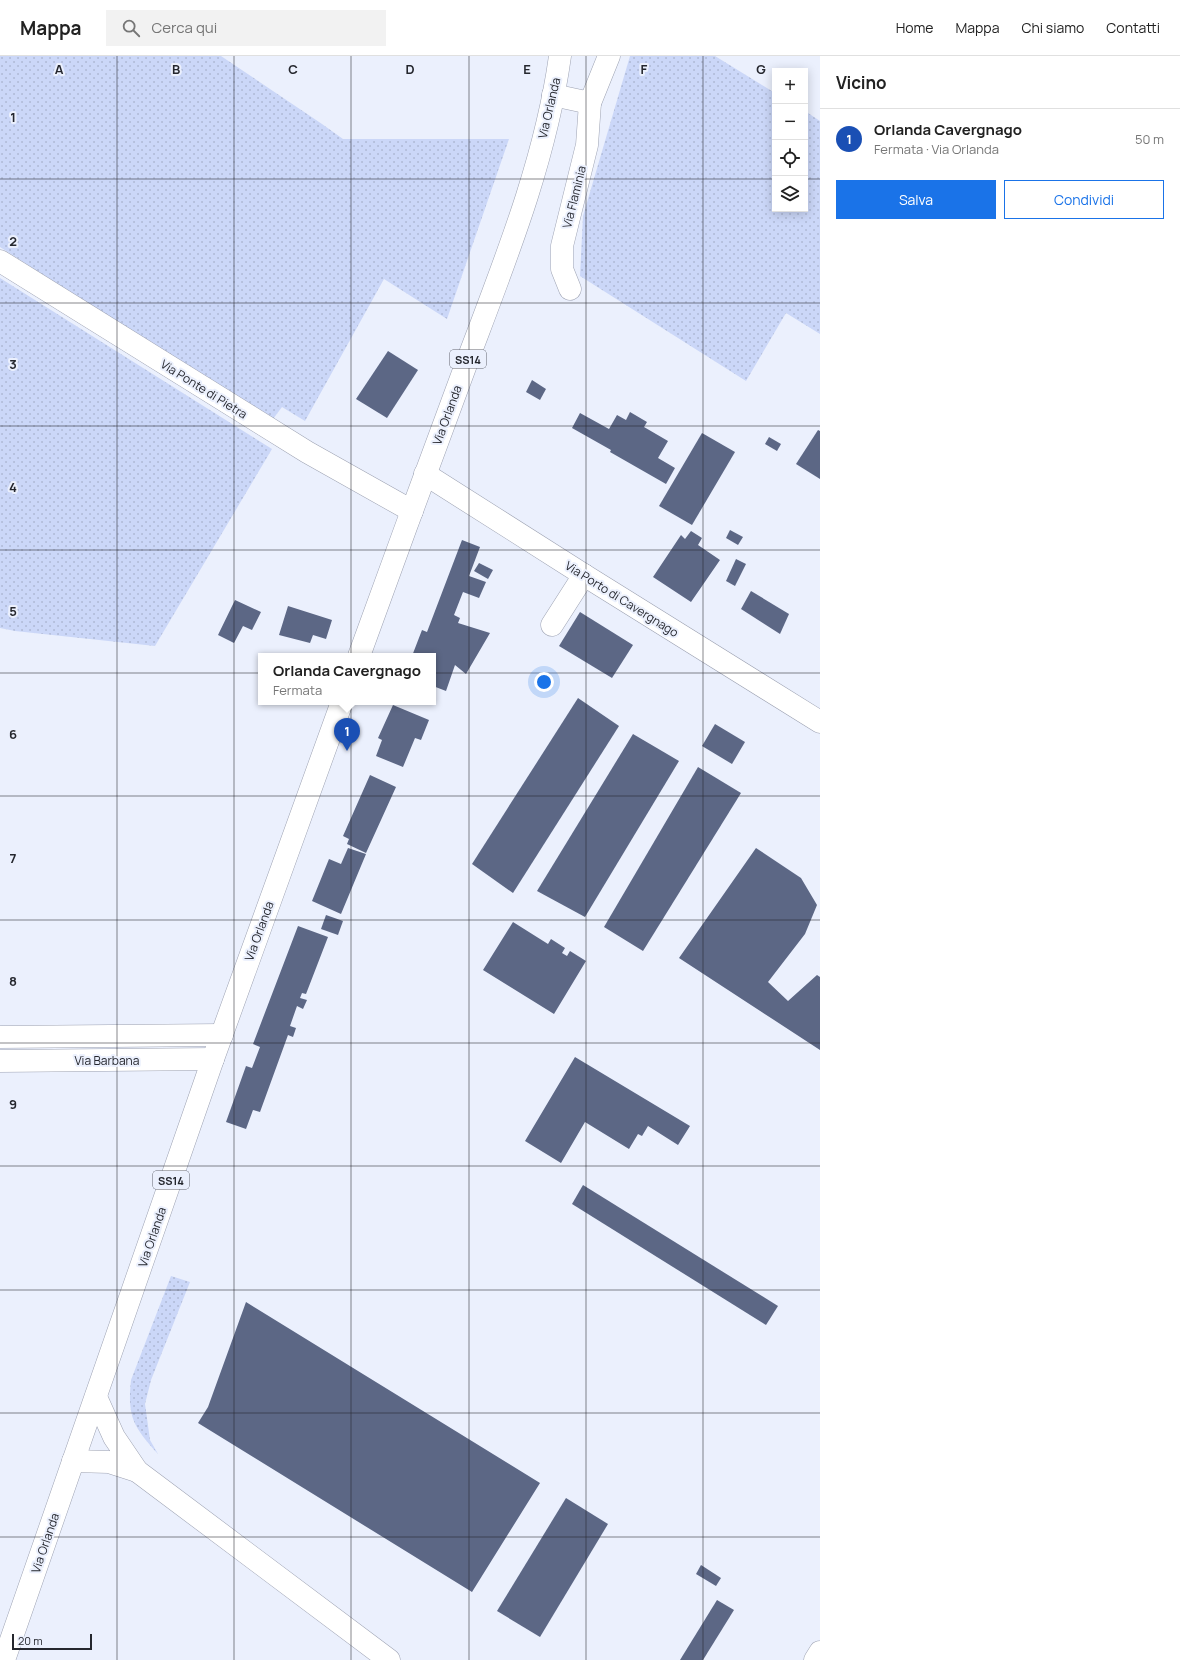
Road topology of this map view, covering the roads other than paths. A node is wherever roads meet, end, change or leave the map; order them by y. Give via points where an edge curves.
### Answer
1 (560, 56) edge
2 (609, 56) edge
3 (553, 95) junction
4 (590, 103) junction
5 (0, 261) edge
6 (570, 289) dead end
7 (426, 474) junction
8 (412, 511) junction
9 (584, 575) junction
10 (552, 625) dead end
11 (360, 653) edge
12 (341, 705) edge
13 (820, 722) edge
14 (222, 1035) junction
15 (0, 1037) edge
16 (214, 1059) junction
17 (0, 1061) edge
18 (96, 1397) junction
19 (73, 1461) junction
20 (137, 1471) junction
21 (820, 1652) edge
22 (4, 1660) edge
23 (389, 1660) edge
24 (815, 1660) edge

1 - 3 street, Via Orlanda / SS14
2 - 4 street, Via Flaminia
3 - 4 street
3 - 7 street, Via Orlanda / SS14 via 529,188
4 - 6 street, Via Flaminia via 587,145 562,246 562,269
5 - 8 street, Via Ponte di Pietra via 307,452
7 - 8 street, Via Orlanda / SS14
7 - 9 street, Via Porto di Cavergnago
8 - 11 street, Via Orlanda / SS14
9 - 10 street
9 - 13 street, Via Porto di Cavergnago
12 - 14 street, Via Orlanda / SS14
14 - 15 street
14 - 16 street, Via Orlanda / SS14
16 - 17 street, Via Barbana
16 - 18 street, Via Orlanda / SS14
18 - 19 street, Via Orlanda / SS14
18 - 20 street via 114,1437
19 - 20 street via 109,1462
19 - 22 street, Via Orlanda / SS14
20 - 23 street
21 - 24 street

